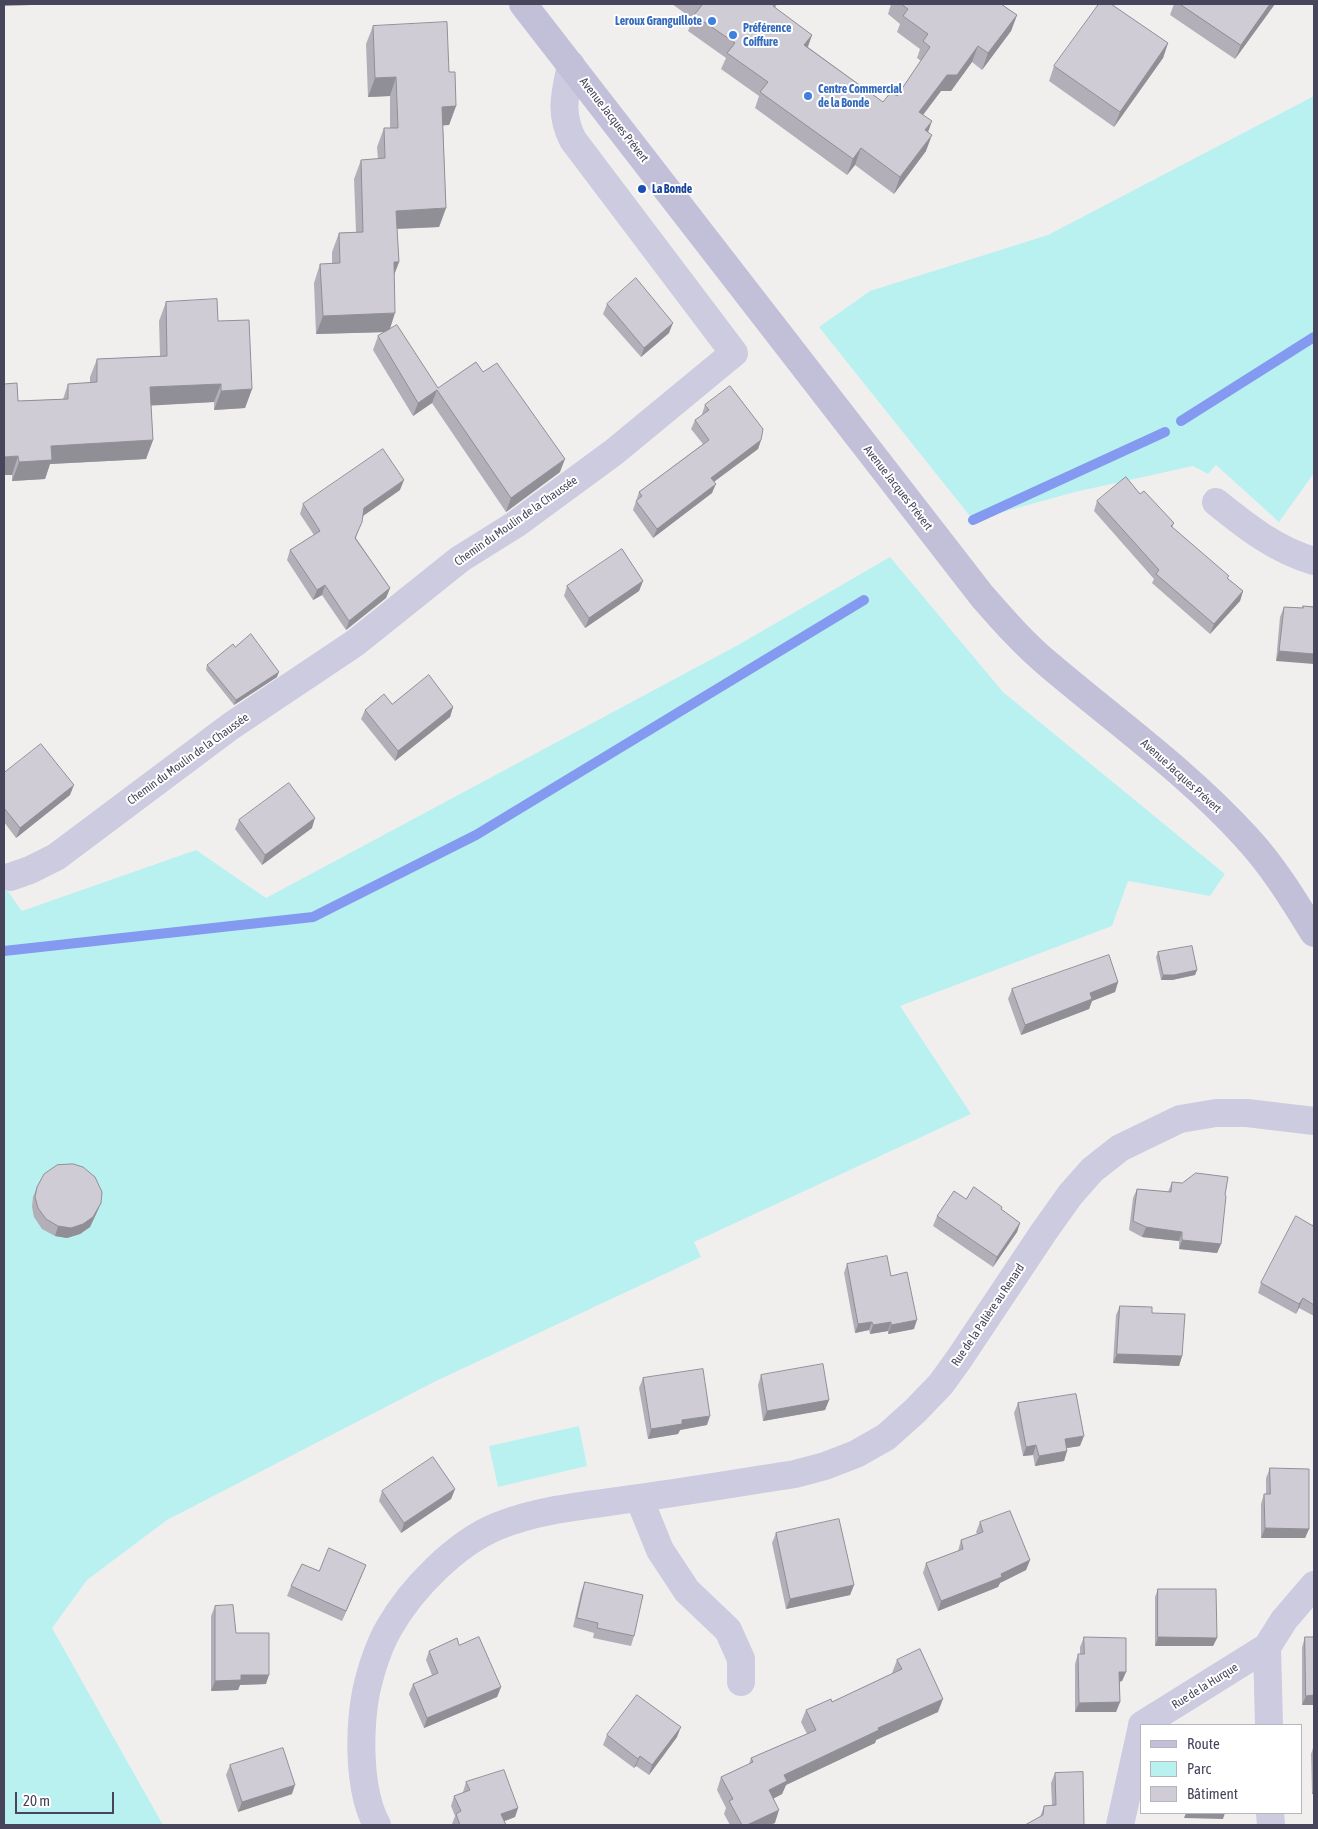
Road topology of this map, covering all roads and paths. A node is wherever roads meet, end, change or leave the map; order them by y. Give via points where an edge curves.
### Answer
1 (523, 4) edge
2 (571, 65) junction
3 (1216, 502) dead end
4 (1314, 561) edge
5 (10, 877) dead end
6 (1314, 933) edge
7 (1314, 1121) edge
8 (639, 1498) junction
9 (1314, 1584) edge
10 (1267, 1646) junction
11 (741, 1682) dead end
12 (1144, 1724) edge
13 (1269, 1724) edge
14 (1140, 1734) edge
15 (377, 1825) edge
16 (1120, 1825) edge

1 - 2 street, Avenue Jacques Prévert
2 - 5 street, Chemin du Moulin de la Chaussée via 564,106 566,126 573,140 734,353 614,452 516,524 460,559 355,644 230,726 56,857
2 - 6 street, Avenue Jacques Prévert via 982,596 1048,664 1171,764 1246,837 1284,884
3 - 4 street via 1275,545
7 - 8 street, Rue de la Palière au Renard via 1216,1113 1180,1119 1120,1148 1092,1170 1070,1195 941,1384 886,1437 856,1454 795,1474
8 - 11 street via 660,1550 687,1591 728,1630 741,1659
8 - 15 street, Rue de la Palière au Renard via 572,1507 497,1527 449,1557 404,1604 375,1659 362,1715 364,1782
9 - 10 street, Rue de la Hurque
10 - 12 street, Rue de la Hurque
10 - 13 street
14 - 16 street, Rue de la Hurque

